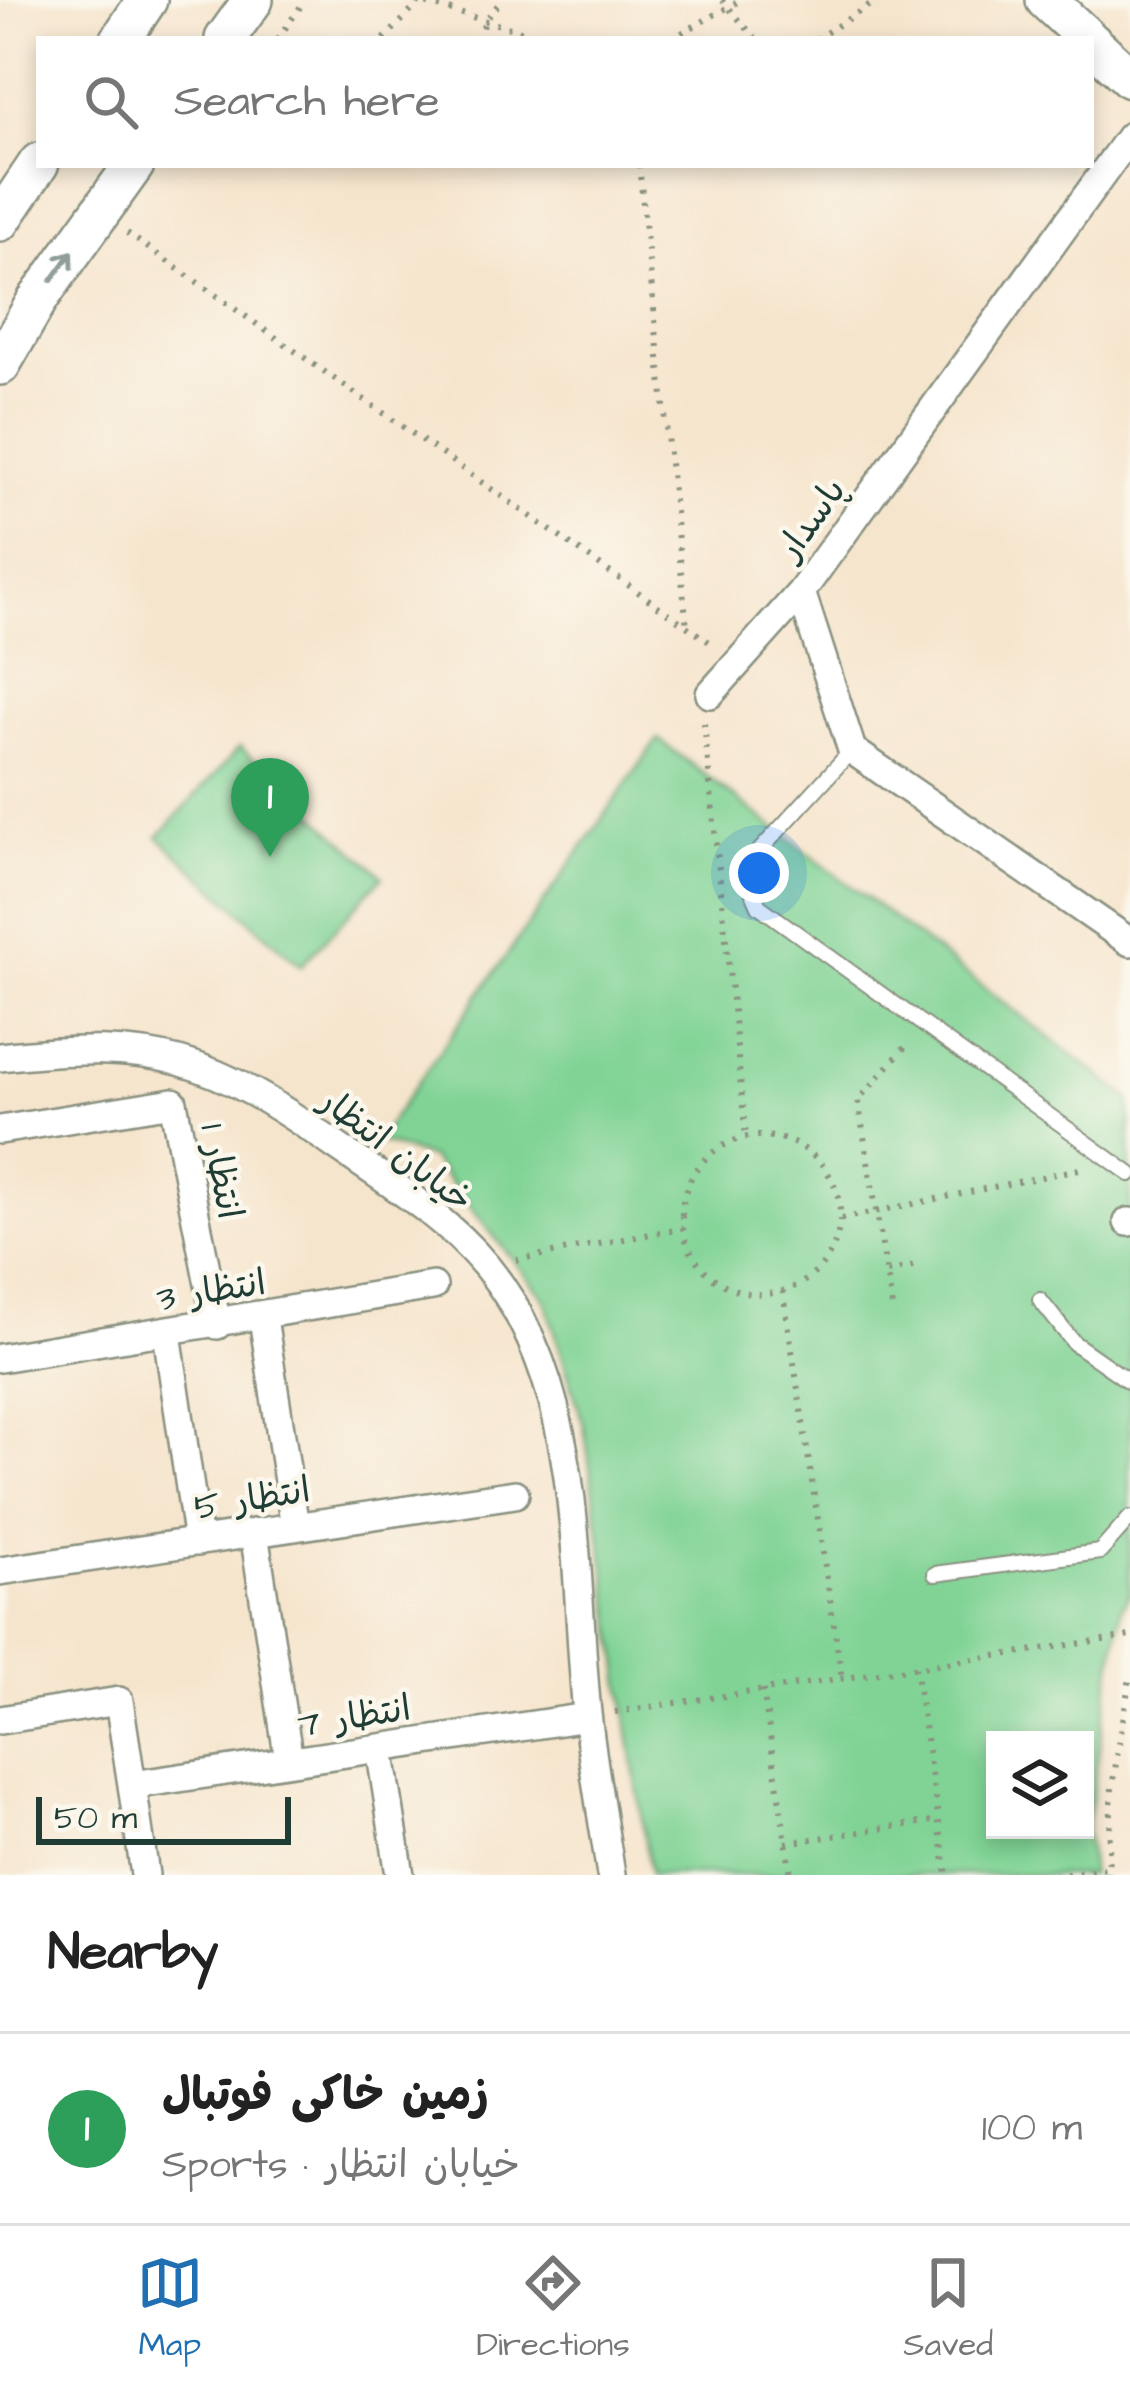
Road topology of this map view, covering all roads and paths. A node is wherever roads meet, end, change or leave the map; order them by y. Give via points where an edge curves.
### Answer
1 (148, 0) edge
2 (253, 0) edge
3 (305, 0) edge
4 (502, 0) edge
5 (741, 0) edge
6 (878, 0) edge
7 (1046, 0) edge
8 (418, 1) edge
9 (726, 3) edge
10 (485, 20) junction
11 (124, 36) edge
12 (227, 36) edge
13 (280, 36) edge
14 (387, 36) edge
15 (481, 36) edge
16 (537, 36) edge
17 (676, 36) edge
18 (754, 36) edge
19 (821, 36) edge
20 (1086, 36) edge
21 (1094, 44) edge
22 (1130, 78) edge
23 (1130, 136) edge
24 (36, 167) edge
25 (132, 168) edge
26 (638, 168) edge
27 (100, 213) junction
28 (0, 221) edge
29 (0, 364) edge
30 (801, 592) junction
31 (687, 628) junction
32 (737, 662) junction
33 (710, 694) joint
34 (852, 750) junction
35 (1130, 942) edge
36 (923, 1028) junction
37 (0, 1057) edge
38 (0, 1130) edge
39 (746, 1137) junction
40 (1113, 1162) junction
41 (1130, 1174) edge
42 (875, 1212) junction
43 (841, 1219) junction
44 (682, 1228) junction
45 (486, 1266) junction
46 (913, 1266) dead end
47 (886, 1272) junction
48 (433, 1286) dead end
49 (783, 1292) junction
50 (1040, 1300) dead end
51 (892, 1306) dead end
52 (263, 1318) junction
53 (217, 1325) junction
54 (166, 1333) junction
55 (0, 1358) edge
56 (1130, 1382) edge
57 (515, 1494) dead end
58 (1130, 1518) edge
59 (295, 1527) junction
60 (254, 1533) junction
61 (198, 1541) junction
62 (0, 1571) edge
63 (935, 1574) dead end
64 (1130, 1636) edge
65 (915, 1667) junction
66 (1130, 1677) edge
67 (842, 1678) junction
68 (763, 1690) junction
69 (587, 1717) junction
70 (0, 1720) edge
71 (380, 1748) junction
72 (289, 1762) junction
73 (132, 1785) junction
74 (939, 1820) junction
75 (786, 1843) junction
76 (1107, 1871) edge
77 (145, 1875) edge
78 (400, 1875) edge
79 (611, 1875) edge
80 (790, 1875) edge
81 (947, 1875) edge
82 (1054, 1875) edge

1 - 11 main road
2 - 12 main road
3 - 13 path
4 - 10 path
5 - 9 path
6 - 19 path
7 - 20 main road
8 - 10 path
8 - 14 path
9 - 17 path
9 - 18 path
10 - 15 path
10 - 16 path
21 - 22 main road
23 - 30 street, پاسدار
24 - 28 main road
25 - 27 main road
26 - 31 path
29 -> 27 main road
27 - 31 path
30 - 32 street
30 - 34 street, پاسدار
31 - 32 path
32 - 33 street
33 - 39 path via 703,728
34 - 35 street
34 - 36 lane via 753,858 748,881 759,906
36 - 40 lane
36 - 42 path via 858,1100
37 - 45 street, خیابان انتظار via 129,1050 193,1062 255,1089 428,1210
38 - 53 street, انتظار 1 via 173,1102
39 - 43 path via 774,1137 823,1165
39 - 44 path via 696,1171
40 - 41 lane
40 - 42 path
42 - 43 path
42 - 47 path
43 - 49 path via 824,1264
44 - 45 path
44 - 49 path via 691,1253 719,1282 757,1295
45 - 69 street, خیابان انتظار via 517,1311 558,1423
46 - 47 path
47 - 51 path
48 - 52 street, انتظار 3
49 - 67 path
50 - 56 lane via 1074,1342
52 - 53 street, انتظار 3
52 - 59 street
53 - 54 street, انتظار 3
54 - 55 street, انتظار 3
54 - 61 street
57 - 59 street, انتظار 5
58 - 63 lane via 1100,1552
59 - 60 street, انتظار 5
60 - 61 street, انتظار 5
60 - 72 street
61 - 62 street, انتظار 5
64 - 65 path
65 - 67 path
65 - 74 path
66 - 76 path
67 - 68 path
68 - 69 path
68 - 75 path
69 - 71 street, انتظار 7
69 - 79 street, خیابان انتظار
70 - 73 street via 118,1701
71 - 72 street, انتظار 7
71 - 78 street
72 - 73 street, انتظار 7
73 - 77 street
74 - 75 path
74 - 81 path
75 - 80 path
76 - 82 path

